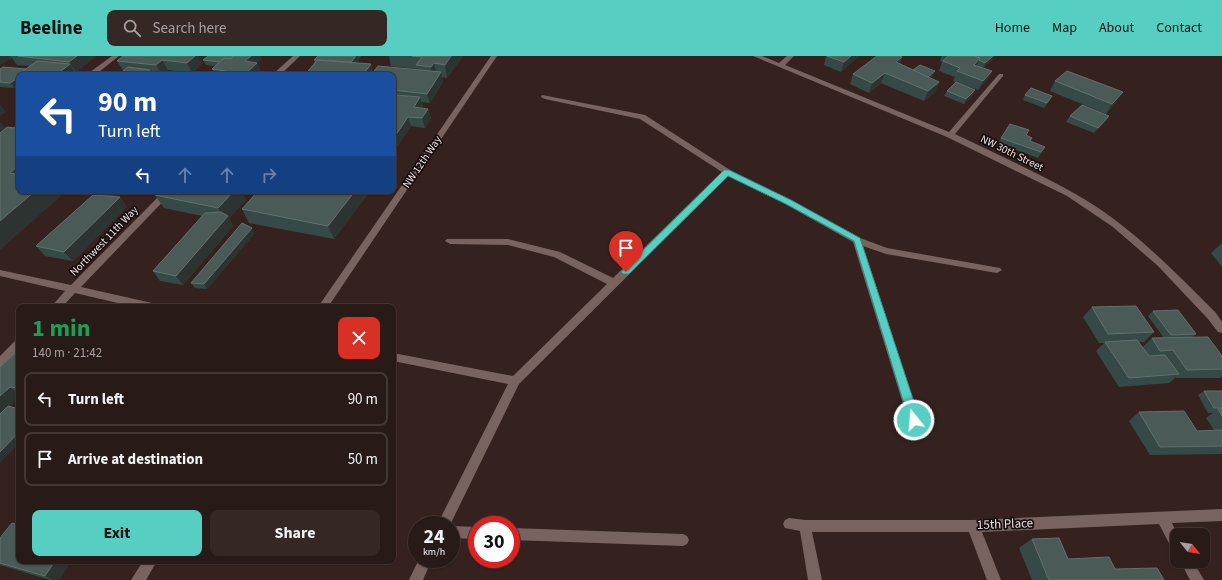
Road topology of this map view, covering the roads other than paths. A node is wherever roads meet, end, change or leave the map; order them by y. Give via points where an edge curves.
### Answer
1 (116, 56) edge
2 (297, 56) edge
3 (494, 56) edge
4 (756, 56) edge
5 (791, 56) edge
6 (780, 65) junction
7 (94, 72) edge
8 (279, 72) edge
9 (1001, 75) dead end
10 (545, 97) dead end
11 (950, 135) junction
12 (727, 172) junction
13 (166, 194) edge
14 (857, 240) junction
15 (450, 241) dead end
16 (997, 270) dead end
17 (0, 273) edge
18 (614, 283) junction
19 (73, 289) junction
20 (59, 304) edge
21 (139, 304) edge
22 (326, 304) edge
23 (1222, 329) edge
24 (16, 347) edge
25 (396, 358) edge
26 (0, 363) edge
27 (515, 381) junction
28 (914, 420) dead end
29 (1222, 515) edge
30 (448, 516) edge
31 (1162, 517) junction
32 (789, 524) dead end
33 (805, 526) junction
34 (973, 526) junction
35 (1170, 532) edge
36 (520, 534) edge
37 (683, 540) dead end
38 (149, 564) edge
39 (422, 568) edge
40 (1190, 568) edge
41 (138, 580) edge
42 (416, 580) edge
43 (815, 580) edge
44 (994, 580) edge
45 (1197, 580) edge

1 - 7 street
2 - 8 street
3 - 22 street, NW 12th Way
4 - 6 street, NW 30th Street
5 - 6 street
6 - 11 street, NW 30th Street
9 - 11 street
10 - 12 street via 642,117
11 - 23 street, NW 30th Street via 1070,194 1116,225 1161,264
12 - 14 street
12 - 18 street
13 - 19 street, Northwest 11th Way
14 - 16 street via 886,251
14 - 28 street
15 - 18 street via 508,242 557,254
17 - 19 street
18 - 27 street
19 - 20 street, Northwest 11th Way
19 - 21 street
24 - 26 street
25 - 27 street
27 - 30 street
29 - 31 street, 15th Place
31 - 34 street, 15th Place
31 - 35 street
32 - 33 street, 15th Place
33 - 34 street, 15th Place
33 - 43 street
34 - 44 street
36 - 37 street
38 - 41 street
39 - 42 street
40 - 45 street

